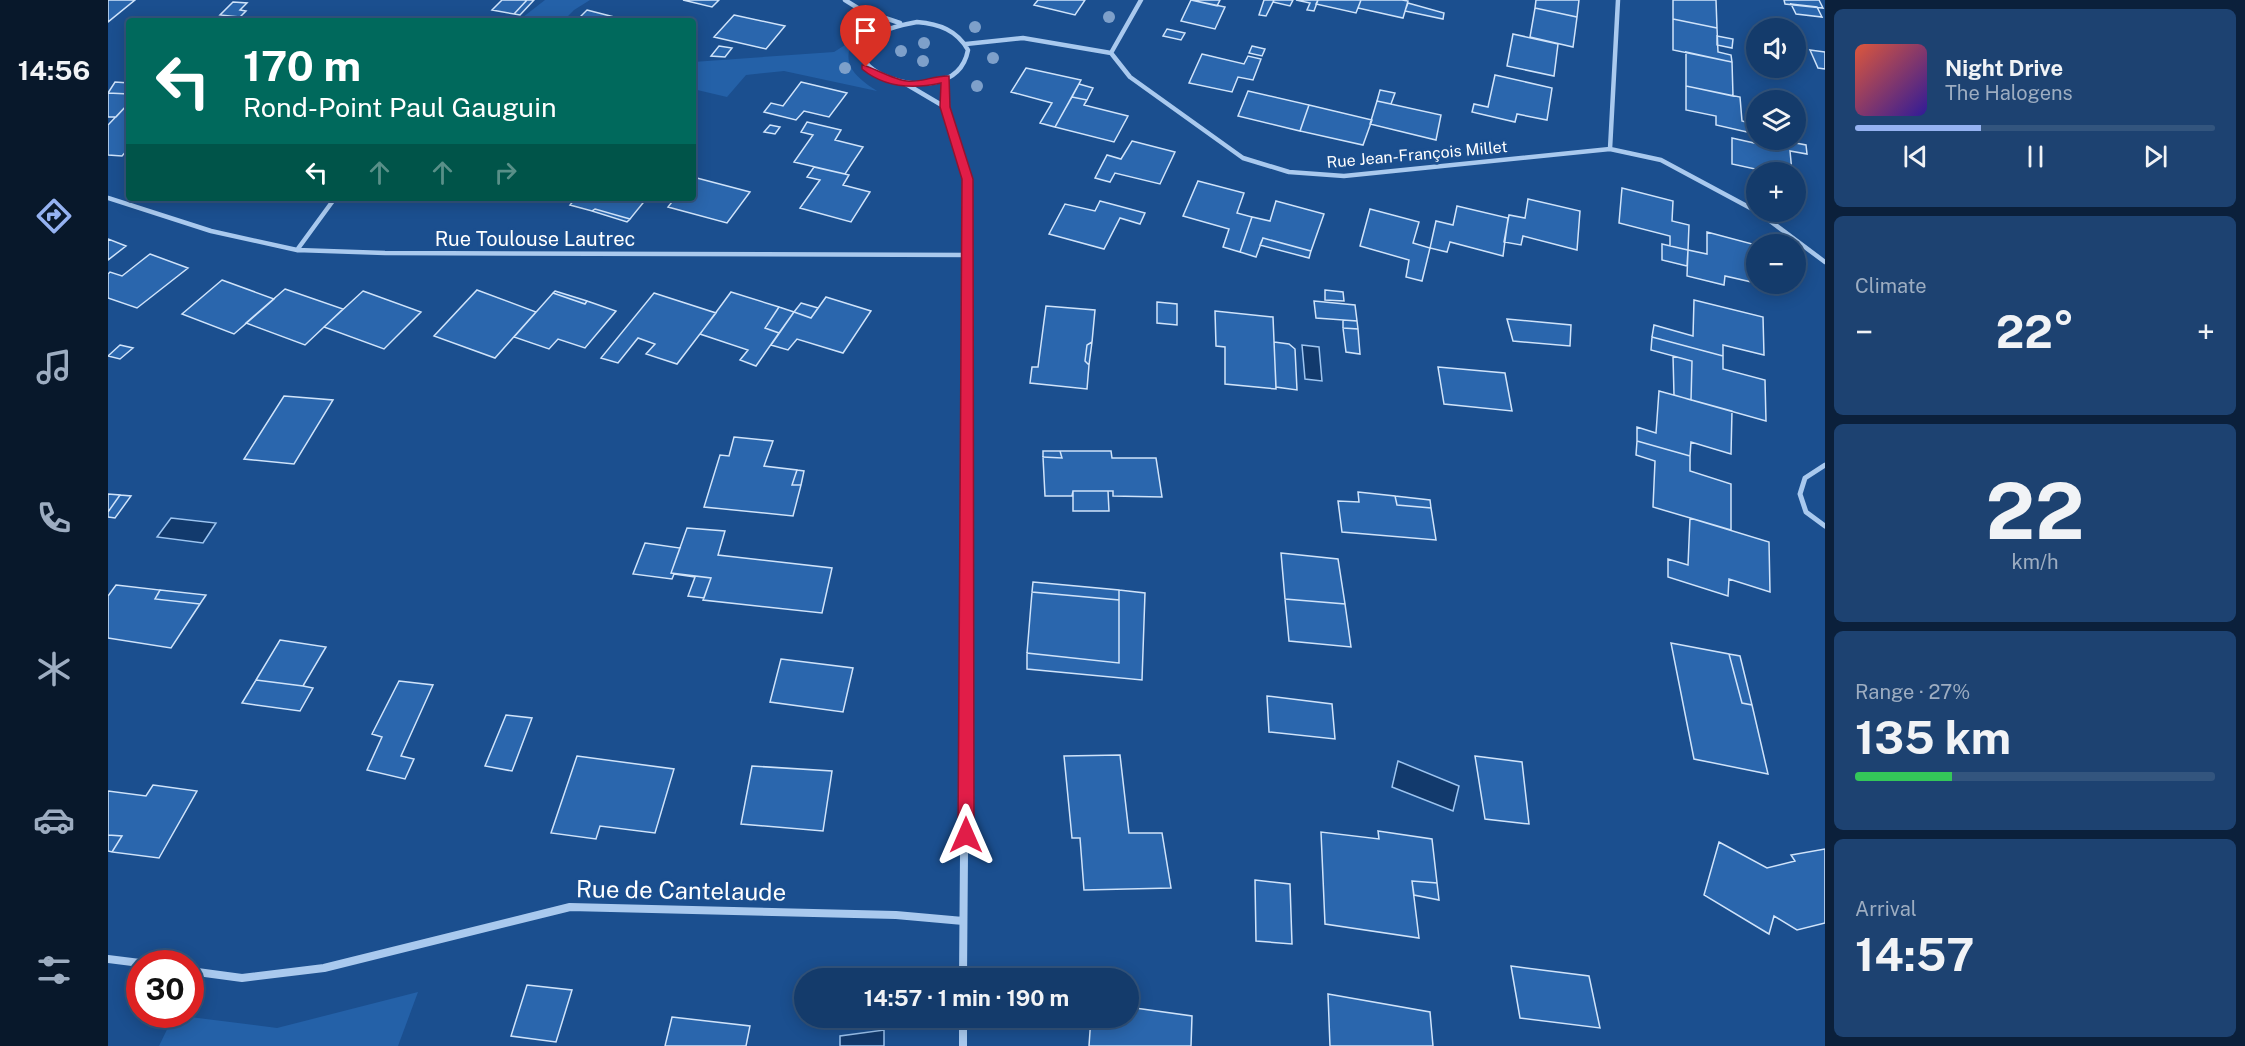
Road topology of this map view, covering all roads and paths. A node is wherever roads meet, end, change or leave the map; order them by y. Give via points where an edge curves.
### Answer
1 (845, 0) edge
2 (1141, 0) edge
3 (1618, 0) edge
4 (861, 10) junction
5 (901, 23) junction
6 (873, 33) junction
7 (966, 44) junction
8 (1111, 53) junction
9 (946, 78) junction
10 (906, 84) junction
11 (945, 107) junction
12 (1610, 149) junction
13 (108, 198) edge
14 (333, 201) edge
15 (1746, 205) edge
16 (1772, 222) edge
17 (297, 250) junction
18 (969, 255) junction
19 (1825, 262) edge
20 (1825, 465) edge
21 (1825, 526) edge
22 (963, 921) junction
23 (108, 958) edge
24 (126, 961) edge
25 (963, 968) edge
26 (204, 972) edge
27 (963, 1028) edge
28 (963, 1046) edge

1 - 4 street
2 - 8 street
3 - 12 street
4 - 5 street
4 - 6 street
5 - 6 street
5 - 7 street via 946,27
6 - 10 street via 861,48 866,67 876,75
7 - 8 street via 1001,37 1030,37
7 - 9 street via 967,59
8 - 12 street, Rue Jean-François Millet via 1130,77 1243,158 1289,172 1344,176
9 - 10 street
9 - 11 street
10 - 11 street
11 - 18 street via 968,179
12 - 15 street, Rue Jean-François Millet via 1661,160
13 - 17 street, Rue Toulouse Lautrec via 211,231
14 - 17 street
16 - 19 street, Rue Jean-François Millet
17 - 18 street, Rue Toulouse Lautrec via 385,254
18 - 22 street
20 - 21 street via 1812,469 1801,481 1798,494 1805,508
22 - 25 street
22 - 26 street, Rue de Cantelaude via 896,915 570,907 324,968 242,978
23 - 24 street
27 - 28 street

